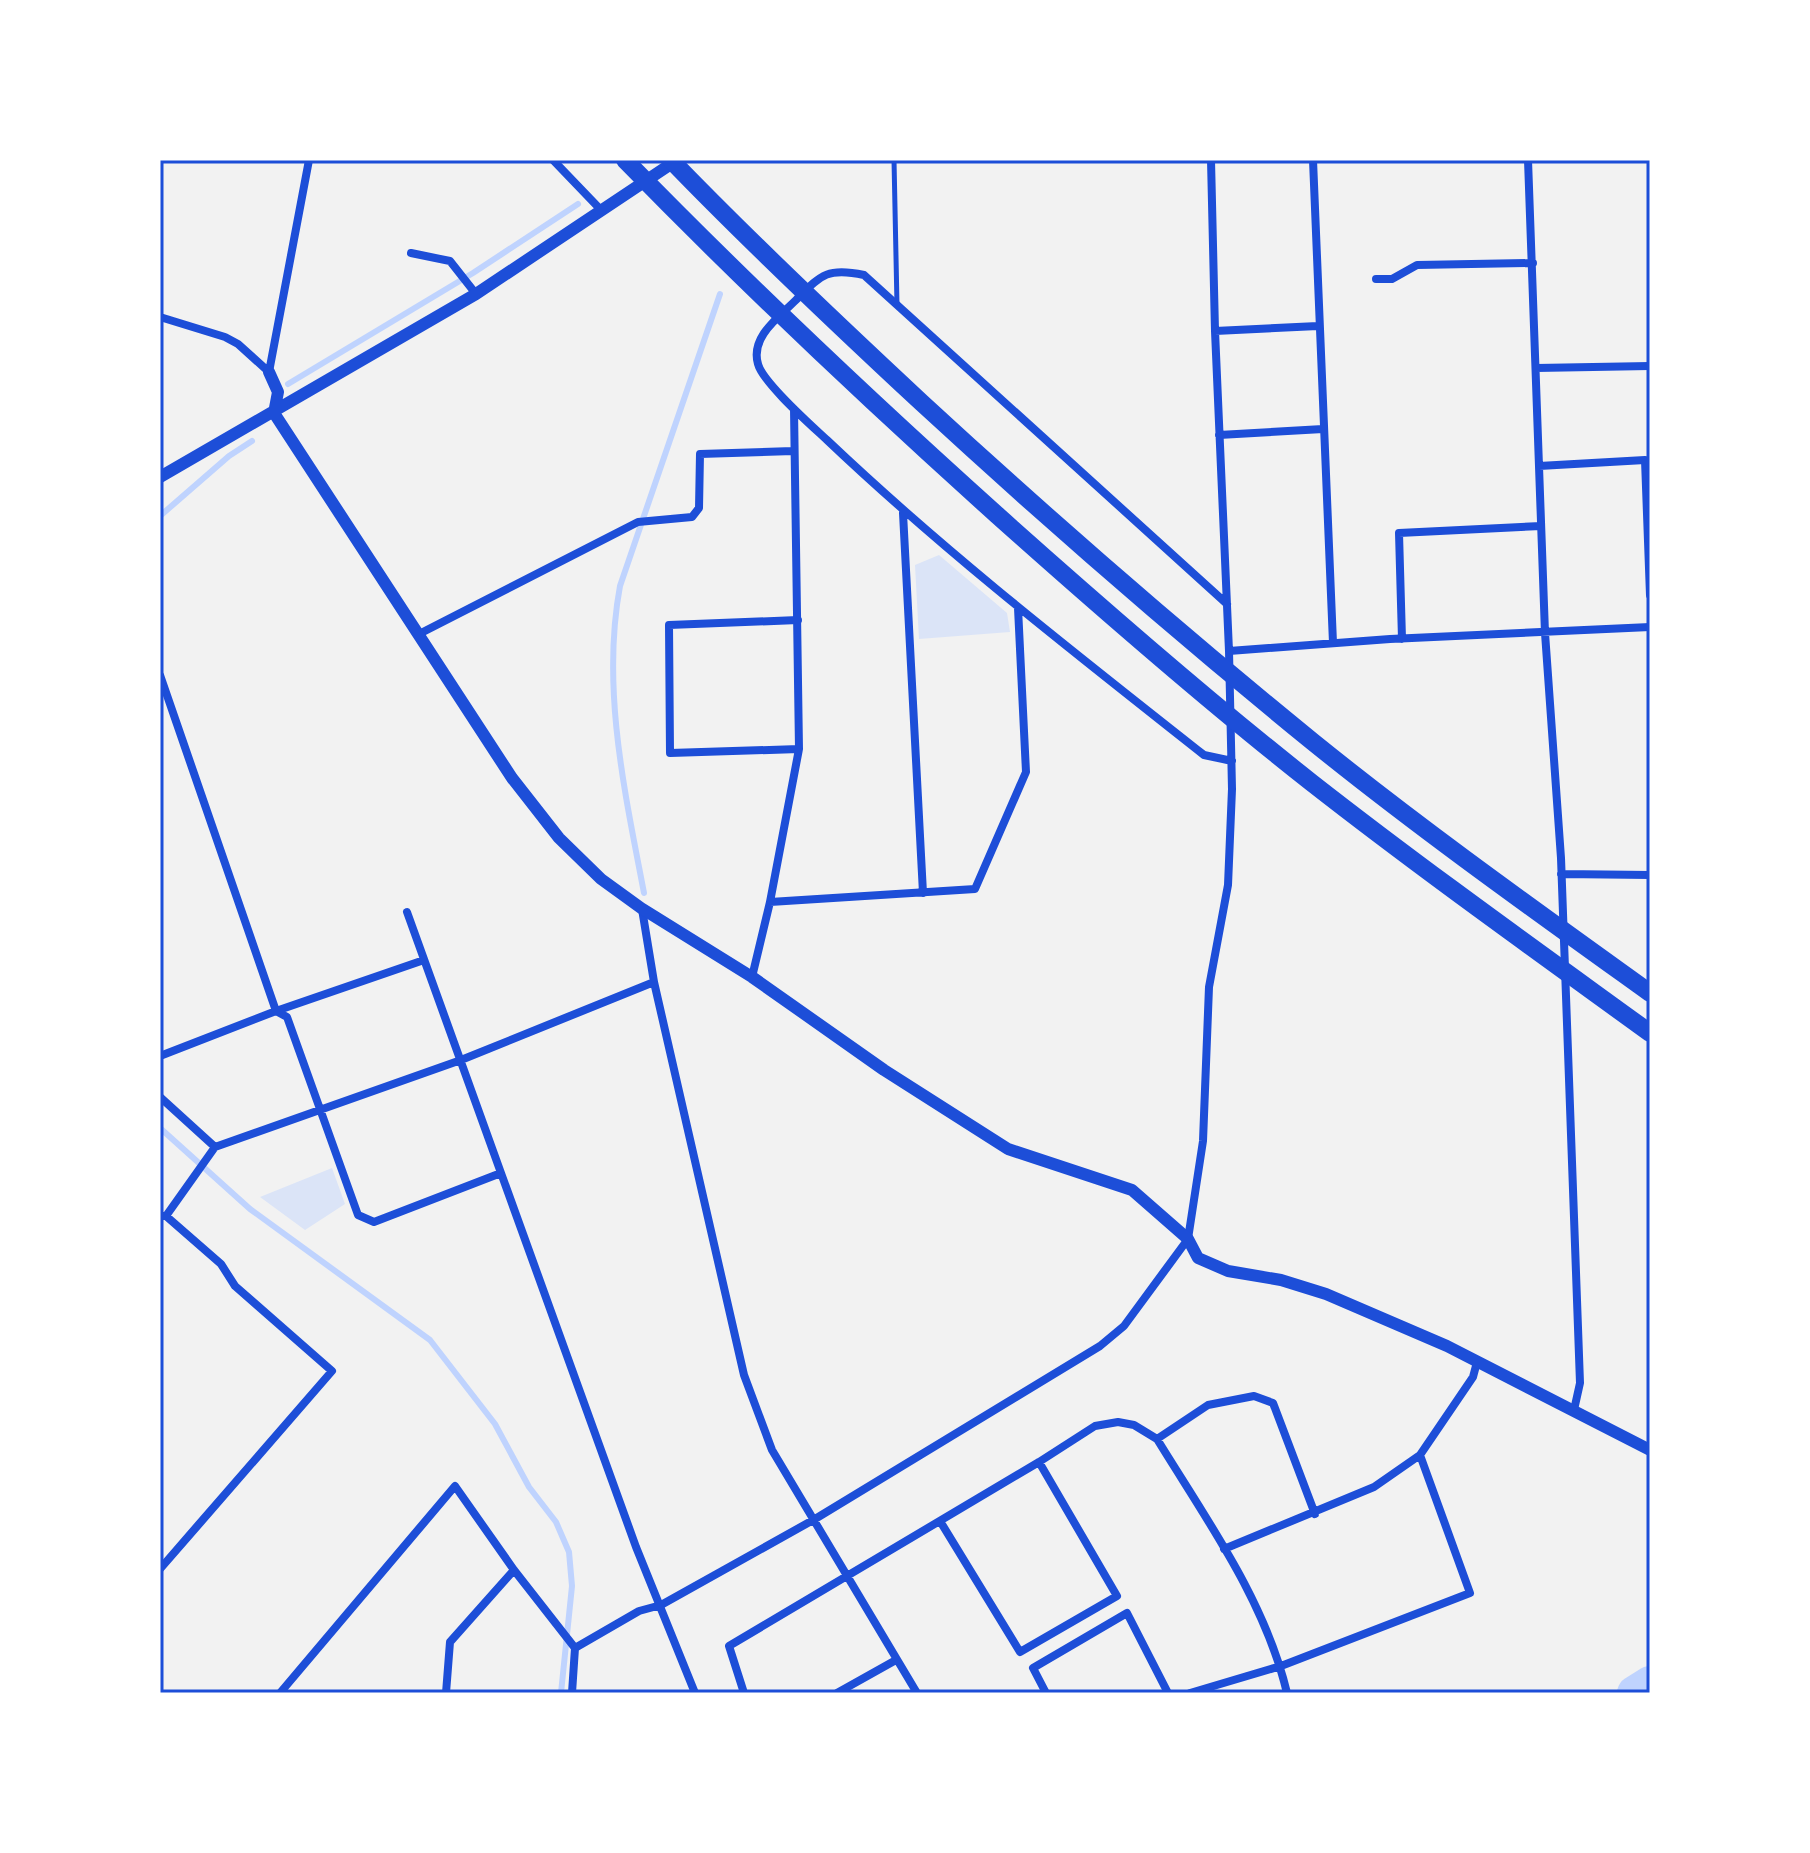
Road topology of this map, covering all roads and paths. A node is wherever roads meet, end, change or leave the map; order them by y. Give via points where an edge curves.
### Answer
1 (309, 160) edge
2 (553, 160) edge
3 (625, 160) edge
4 (674, 160) edge
5 (894, 160) edge
6 (1211, 160) edge
7 (1313, 160) edge
8 (1528, 160) edge
9 (601, 210) junction
10 (411, 253) dead end
11 (1533, 263) junction
12 (1376, 279) dead end
13 (476, 294) junction
14 (897, 306) junction
15 (160, 317) edge
16 (1318, 326) junction
17 (1215, 331) junction
18 (1650, 366) edge
19 (1536, 368) junction
20 (269, 372) junction
21 (794, 409) junction
22 (274, 413) junction
23 (1323, 429) junction
24 (1219, 435) junction
25 (793, 451) junction
26 (1539, 466) junction
27 (160, 477) edge
28 (903, 513) junction
29 (1541, 526) junction
30 (1650, 595) edge
31 (1227, 604) junction
32 (1018, 608) junction
33 (798, 620) junction
34 (1650, 627) edge
35 (1545, 633) junction
36 (419, 634) junction
37 (1402, 639) junction
38 (1333, 643) junction
39 (1229, 651) junction
40 (160, 675) edge
41 (799, 749) junction
42 (1232, 761) junction
43 (1561, 874) junction
44 (1650, 875) edge
45 (923, 893) junction
46 (770, 902) junction
47 (641, 908) junction
48 (407, 912) dead end
49 (424, 960) junction
50 (752, 977) junction
51 (654, 982) junction
52 (1650, 993) edge
53 (276, 1011) junction
54 (1650, 1033) edge
55 (160, 1056) edge
56 (461, 1060) junction
57 (160, 1097) edge
58 (320, 1110) junction
59 (215, 1147) junction
60 (501, 1173) junction
61 (163, 1216) edge
62 (1188, 1239) junction
63 (1477, 1362) junction
64 (1574, 1410) junction
65 (1157, 1439) junction
66 (1650, 1450) edge
67 (1420, 1455) junction
68 (1039, 1462) junction
69 (1315, 1514) junction
70 (815, 1519) junction
71 (940, 1521) junction
72 (1224, 1549) junction
73 (160, 1569) edge
74 (514, 1570) junction
75 (847, 1577) junction
76 (661, 1605) junction
77 (575, 1648) junction
78 (896, 1660) junction
79 (1281, 1666) junction
80 (693, 1690) edge
81 (280, 1693) edge
82 (446, 1693) edge
83 (572, 1693) edge
84 (744, 1693) edge
85 (837, 1693) edge
86 (917, 1693) edge
87 (1046, 1693) edge
88 (1168, 1693) edge
89 (1190, 1693) edge
90 (1287, 1693) edge

1 - 20 street
2 - 9 street
3 - 54 highway via 799,333 1046,559 1199,690 1312,783
4 - 9 street
4 - 52 highway via 823,310 1202,650 1316,744
5 - 14 lane
6 - 17 street
7 - 16 street
8 - 11 street
9 - 13 street
10 - 13 street via 450,261
11 - 12 street via 1417,265 1392,279
11 - 19 street
13 - 22 street
14 - 21 street via 864,275 821,275 762,334 756,355 759,368
14 - 31 street
15 - 20 street via 225,337
16 - 17 street
16 - 23 street
17 - 24 street
18 - 19 street
19 - 26 street
20 - 22 street via 278,392
21 - 25 street
21 - 28 street
22 - 27 street
22 - 36 street
23 - 24 street
23 - 38 street
24 - 31 street
25 - 33 street
25 - 36 street via 700,454 699,508 692,517 638,522
26 - 29 street
26 - 30 street via 1645,460
28 - 32 street
28 - 45 street
29 - 35 street
29 - 37 street via 1399,533
31 - 39 street
32 - 42 street via 1204,755
32 - 45 street via 1026,772 975,889
33 - 41 street
33 - 41 street via 669,625 670,753
34 - 35 street
35 - 37 street
35 - 43 street
36 - 47 street via 512,778 559,838
37 - 38 street
38 - 39 street
39 - 42 street
40 - 53 street
41 - 46 street
42 - 62 street via 1228,885 1209,987 1203,1141
43 - 44 street
43 - 64 street via 1580,1383
45 - 46 street
46 - 50 street
47 - 50 street
47 - 51 street
48 - 49 street
49 - 53 street
49 - 56 street
50 - 62 street via 1008,1149 1132,1190
51 - 56 street
51 - 70 street via 744,1375 772,1450
53 - 55 street
53 - 58 street via 287,1017
56 - 58 street
56 - 60 street
57 - 59 street
58 - 59 street
58 - 60 street via 358,1215 374,1222
59 - 61 street
60 - 76 street
61 - 73 street via 332,1371
62 - 63 street via 1198,1258 1208,1263 1326,1294
62 - 70 street via 1124,1326 1100,1346
63 - 64 street
63 - 67 street via 1473,1377
64 - 66 street
65 - 68 street via 1134,1425 1095,1426
65 - 69 street via 1208,1405 1254,1396 1273,1403
65 - 72 street
67 - 69 street via 1374,1487
67 - 79 street via 1470,1593
68 - 71 street
68 - 71 street via 1117,1596 1020,1652
69 - 72 street
70 - 75 street
70 - 76 street
71 - 75 street
72 - 79 street via 1255,1603
74 - 77 street
74 - 81 street via 455,1486
74 - 82 street via 450,1642
75 - 78 street
75 - 84 street via 729,1646
76 - 77 street via 639,1611
76 - 80 street
77 - 83 street
78 - 85 street
78 - 86 street
79 - 89 street
79 - 90 street
87 - 88 street via 1033,1668 1127,1613

